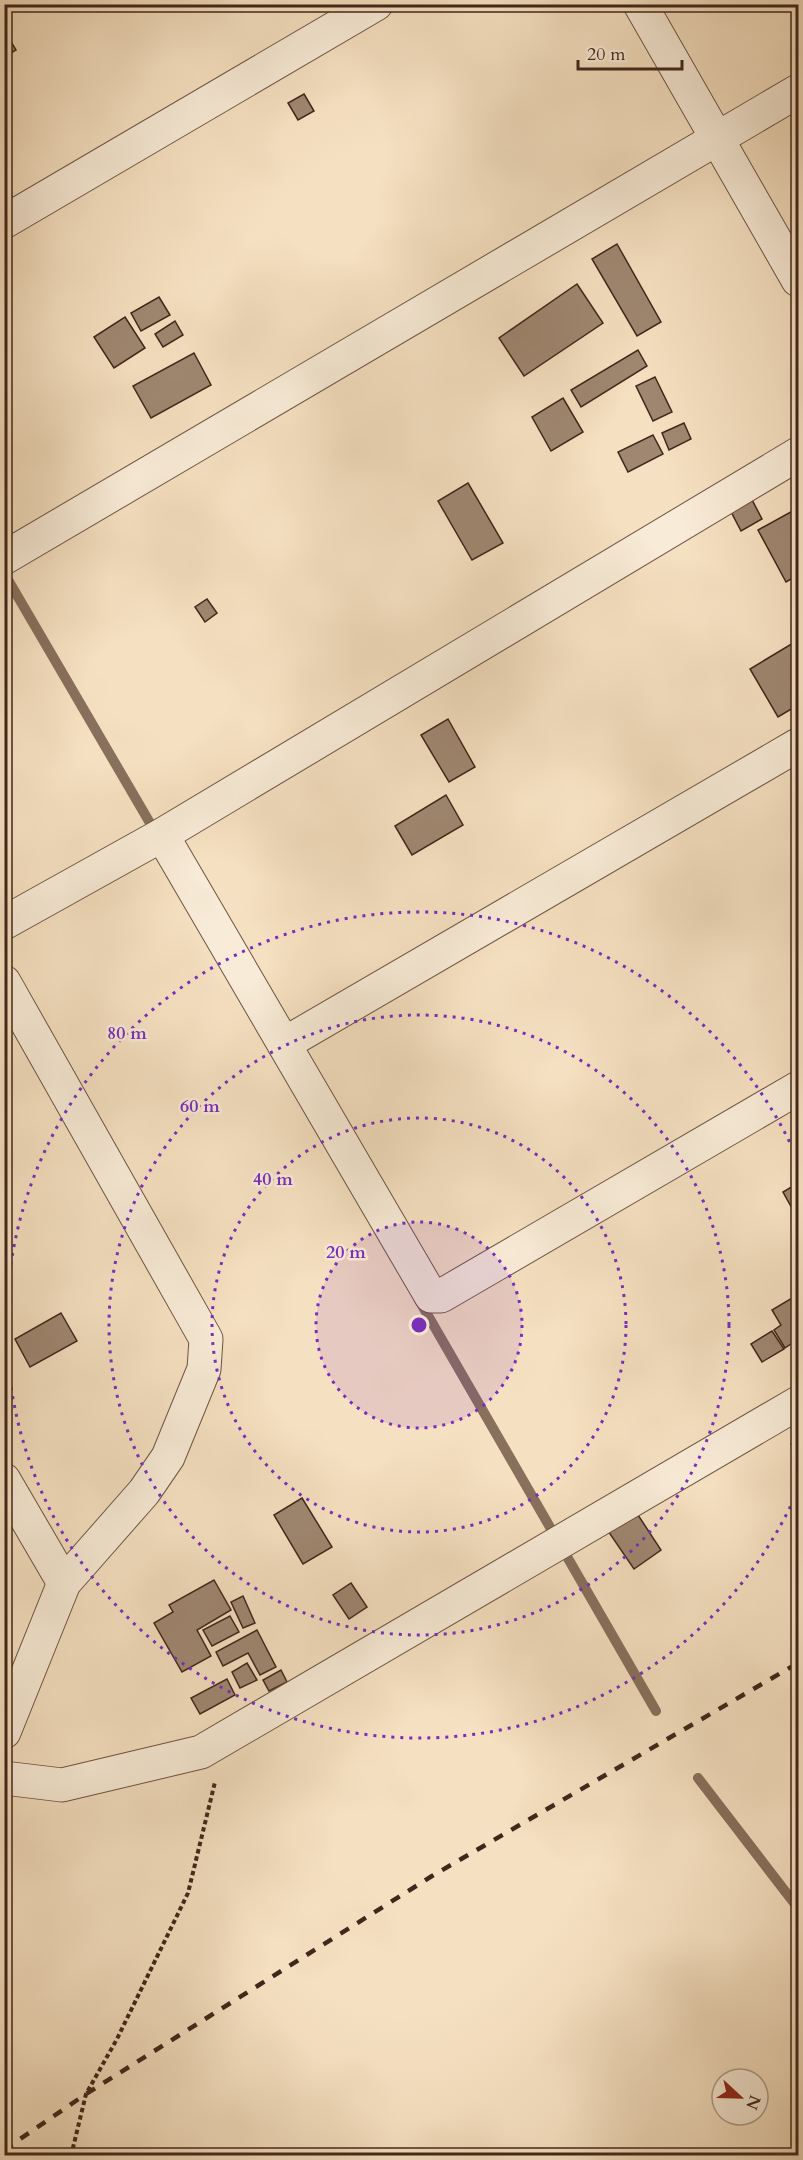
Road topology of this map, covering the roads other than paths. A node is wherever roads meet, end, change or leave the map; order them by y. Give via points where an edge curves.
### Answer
1 (376, 4) edge
2 (640, 4) edge
3 (798, 91) edge
4 (717, 138) junction
5 (4, 222) edge
6 (798, 280) edge
7 (798, 454) edge
8 (4, 558) edge
9 (798, 745) edge
10 (162, 835) junction
11 (4, 923) edge
12 (4, 982) edge
13 (284, 1044) junction
14 (798, 1088) edge
15 (798, 1403) edge
16 (4, 1480) edge
17 (64, 1583) junction
18 (4, 1732) edge
19 (4, 1778) edge

1 - 5 street
2 - 4 street
3 - 4 street
4 - 6 street
4 - 8 street
7 - 10 street
9 - 13 street
10 - 11 street
10 - 13 street
12 - 17 street via 206,1339 204,1369 168,1457 144,1492
13 - 14 street via 431,1296 441,1296
15 - 19 street via 201,1752 62,1785
16 - 17 street
17 - 18 street

